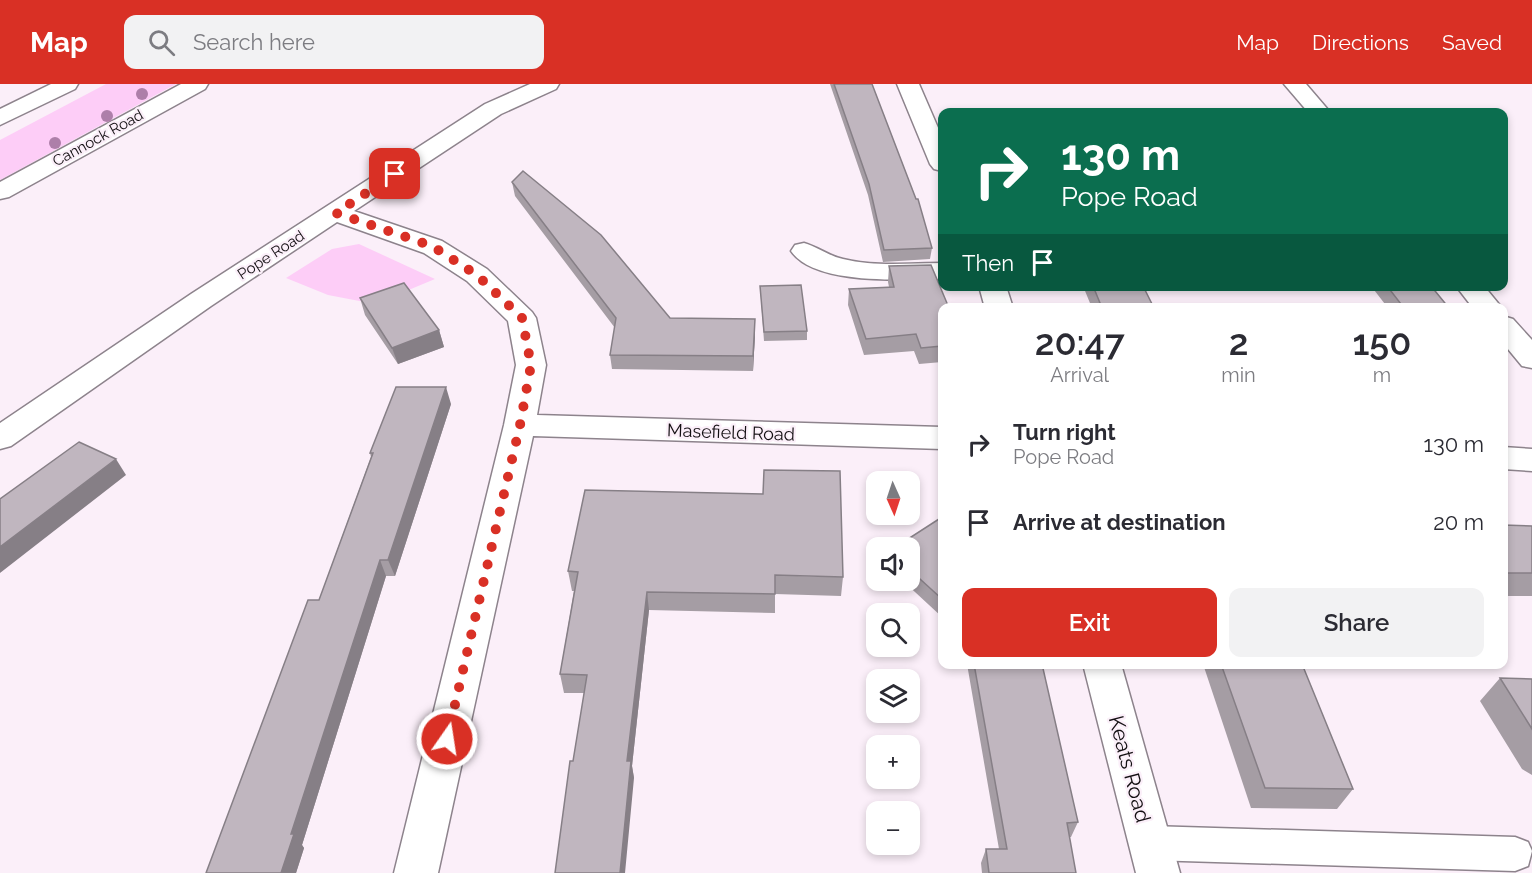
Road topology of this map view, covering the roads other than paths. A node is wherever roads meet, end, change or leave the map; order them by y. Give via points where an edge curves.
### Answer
1 (67, 84) edge
2 (196, 84) edge
3 (548, 84) edge
4 (908, 84) edge
5 (1294, 84) edge
6 (1315, 108) edge
7 (0, 118) edge
8 (938, 155) edge
9 (0, 192) edge
10 (336, 213) junction
11 (804, 251) dead end
12 (938, 271) edge
13 (1473, 291) edge
14 (1484, 303) edge
15 (1508, 331) edge
16 (1532, 359) edge
17 (520, 425) junction
18 (0, 438) edge
19 (938, 438) edge
20 (1508, 458) edge
21 (1532, 460) edge
22 (1103, 669) edge
23 (1515, 854) dead end
24 (1154, 858) edge
25 (416, 873) edge

1 - 7 main road
2 - 9 main road, Cannock Road
3 - 10 main road, Pope Road via 493,109
4 - 8 main road
5 - 6 main road
10 - 17 main road via 432,246 477,275 522,318 531,365
10 - 18 main road, Pope Road
11 - 12 main road via 815,260 851,269
13 - 14 main road
15 - 16 main road
17 - 19 main road, Masefield Road
17 - 25 main road
20 - 21 main road
22 - 24 main road, Keats Road
23 - 24 lane

